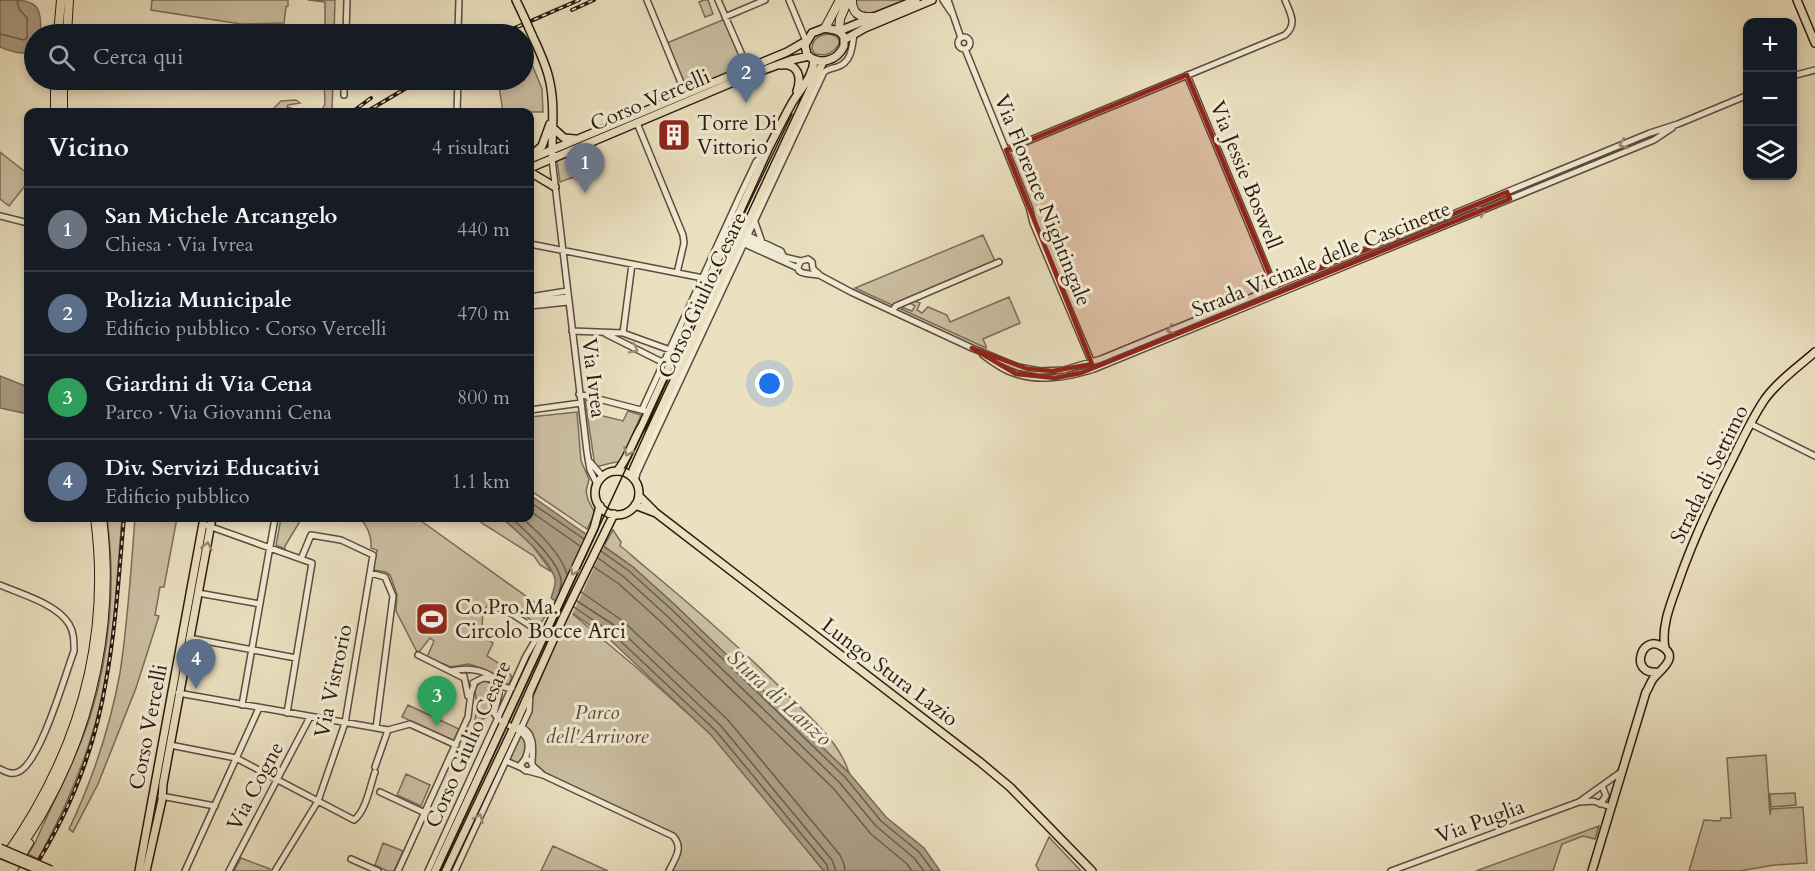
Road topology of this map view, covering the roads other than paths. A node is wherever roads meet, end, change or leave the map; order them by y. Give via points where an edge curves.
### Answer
1 (347, 0) edge
2 (459, 0) edge
3 (516, 0) edge
4 (647, 0) edge
5 (718, 0) edge
6 (765, 0) edge
7 (789, 0) edge
8 (840, 0) edge
9 (850, 0) edge
10 (916, 0) edge
11 (932, 0) edge
12 (943, 0) edge
13 (948, 0) edge
14 (1285, 0) edge
15 (1797, 0) edge
16 (65, 4) edge
17 (952, 14) junction
18 (725, 17) junction
19 (872, 17) junction
20 (60, 24) edge
21 (66, 24) edge
22 (346, 24) edge
23 (458, 24) edge
24 (527, 24) edge
25 (825, 28) junction
26 (839, 31) junction
27 (854, 34) junction
28 (534, 40) edge
29 (844, 40) junction
30 (806, 41) junction
31 (1815, 44) edge
32 (843, 50) junction
33 (850, 55) junction
34 (811, 58) junction
35 (823, 62) junction
36 (777, 65) junction
37 (1815, 70) edge
38 (749, 72) junction
39 (1187, 75) junction
40 (1797, 75) edge
41 (55, 90) edge
42 (63, 90) edge
43 (344, 90) edge
44 (458, 90) edge
45 (344, 94) dead end
46 (686, 95) junction
47 (1743, 97) edge
48 (793, 102) junction
49 (55, 108) edge
50 (63, 108) edge
51 (457, 108) edge
52 (552, 119) junction
53 (637, 123) junction
54 (797, 124) junction
55 (1678, 124) junction
56 (553, 128) junction
57 (580, 138) junction
58 (552, 150) junction
59 (1006, 150) junction
60 (534, 154) edge
61 (534, 157) edge
62 (552, 159) junction
63 (534, 168) edge
64 (534, 173) edge
65 (1547, 175) junction
66 (1551, 183) junction
67 (555, 187) junction
68 (1507, 192) junction
69 (1510, 199) junction
70 (0, 216) edge
71 (24, 222) edge
72 (755, 222) junction
73 (726, 233) junction
74 (744, 239) junction
75 (762, 242) junction
76 (534, 245) edge
77 (563, 251) junction
78 (784, 257) junction
79 (801, 261) junction
80 (999, 262) dead end
81 (632, 264) junction
82 (798, 268) junction
83 (811, 271) junction
84 (677, 273) junction
85 (703, 278) junction
86 (1275, 288) junction
87 (534, 297) edge
88 (568, 297) junction
89 (534, 302) edge
90 (1235, 304) junction
91 (892, 311) junction
92 (1238, 311) junction
93 (684, 327) junction
94 (572, 331) junction
95 (605, 333) junction
96 (623, 333) junction
97 (662, 348) junction
98 (972, 348) junction
99 (670, 350) junction
100 (1815, 352) edge
101 (657, 360) junction
102 (664, 363) junction
103 (1092, 363) junction
104 (579, 394) junction
105 (581, 403) junction
106 (534, 409) edge
107 (645, 411) junction
108 (1751, 424) junction
109 (1815, 456) edge
110 (588, 459) junction
111 (617, 471) junction
112 (603, 477) junction
113 (634, 479) junction
114 (597, 484) junction
115 (639, 496) junction
116 (635, 505) junction
117 (600, 506) junction
118 (656, 513) junction
119 (614, 514) junction
120 (95, 522) edge
121 (102, 522) edge
122 (203, 522) edge
123 (206, 522) edge
124 (212, 522) edge
125 (274, 522) edge
126 (211, 526) junction
127 (270, 547) junction
128 (302, 559) junction
129 (370, 573) junction
130 (0, 585) edge
131 (198, 593) junction
132 (260, 604) junction
133 (493, 606) dead end
134 (1664, 630) junction
135 (545, 632) junction
136 (182, 636) junction
137 (191, 638) junction
138 (1653, 644) junction
139 (1665, 648) junction
140 (252, 649) junction
141 (418, 656) dead end
142 (296, 658) junction
143 (469, 669) junction
144 (1646, 670) junction
145 (451, 671) junction
146 (476, 671) junction
147 (1659, 672) junction
148 (464, 679) junction
149 (496, 681) junction
150 (475, 682) junction
151 (512, 688) junction
152 (172, 691) junction
153 (1646, 692) junction
154 (181, 693) junction
155 (470, 700) junction
156 (242, 705) junction
157 (259, 708) junction
158 (287, 713) junction
159 (310, 717) junction
160 (501, 721) junction
161 (345, 723) junction
162 (375, 728) junction
163 (518, 729) junction
164 (388, 730) junction
165 (170, 745) junction
166 (456, 745) junction
167 (236, 758) junction
168 (525, 759) junction
169 (506, 761) junction
170 (533, 764) junction
171 (0, 769) edge
172 (525, 770) junction
173 (1622, 772) junction
174 (543, 775) junction
175 (278, 780) junction
176 (1601, 788) junction
177 (380, 792) dead end
178 (152, 794) junction
179 (1615, 794) junction
180 (162, 796) junction
181 (318, 801) junction
182 (1579, 802) junction
183 (1600, 804) junction
184 (215, 806) junction
185 (1611, 807) junction
186 (45, 809) junction
187 (424, 813) junction
188 (0, 848) edge
189 (0, 854) edge
190 (351, 859) dead end
191 (0, 864) edge
192 (3, 871) edge
193 (12, 871) edge
194 (41, 871) edge
195 (52, 871) edge
196 (139, 871) edge
197 (146, 871) edge
198 (185, 871) edge
199 (229, 871) edge
200 (275, 871) edge
201 (378, 871) edge
202 (398, 871) edge
203 (428, 871) edge
204 (435, 871) edge
205 (446, 871) edge
206 (454, 871) edge
207 (669, 871) edge
208 (1092, 871) edge
209 (1391, 871) edge
210 (1592, 871) edge

1 - 22 street
2 - 23 street
3 - 24 main road, bridge
4 - 46 street
5 - 18 street
6 - 18 street
7 - 30 street
8 - 25 highway
9 - 19 highway via 858,15
9 - 26 highway via 840,19
10 - 19 main road
11 - 27 main road
12 - 17 street
13 - 17 street
14 - 39 street via 1293,22 1288,33
15 - 31 main road
16 - 20 highway
16 - 21 highway
17 - 59 street, Via Florence Nightingale via 961,38 959,46 965,49
18 - 38 street
19 - 26 main road
25 - 26 main road
25 - 30 main road via 812,33
26 - 29 main road
27 - 29 main road
27 - 33 street
28 - 52 main road, bridge via 552,90
29 - 32 main road
30 - 34 main road
30 - 38 main road, Corso Vercelli
32 - 33 street
32 - 35 main road
33 - 54 street, Corso Giulio Cesare via 842,64 824,72
34 - 35 main road
34 - 36 main road, Corso Vercelli via 800,57
34 - 48 main road, Corso Giulio Cesare via 810,76
35 - 54 main road, Corso Giulio Cesare
36 - 38 main road, Corso Vercelli
36 - 48 main road via 789,65 799,74
37 - 40 street
38 - 46 main road, Corso Vercelli
38 - 53 main road, Corso Vercelli
39 - 59 street
39 - 86 street, Via Jessie Boswell
41 - 49 highway
42 - 50 highway
43 - 45 street
44 - 51 street
46 - 57 main road, Corso Vercelli
47 - 55 street, Strada Vicinale delle Cascinette
48 - 73 main road, Corso Giulio Cesare
52 - 56 main road
52 - 60 main road via 542,146
53 - 62 main road, Corso Vercelli
53 - 84 street via 683,235
54 - 72 street, Corso Giulio Cesare
54 - 74 main road, Corso Giulio Cesare
55 -> 65 street, Strada Vicinale delle Cascinette
55 - 66 street, Strada Vicinale delle Cascinette via 1654,140
56 - 57 main road via 564,138
56 - 58 main road
57 - 58 main road, Corso Vercelli
58 - 61 main road, Corso Vercelli
58 - 62 main road
59 - 103 street, Via Florence Nightingale
62 - 63 main road, Corso Vercelli
62 - 67 street, Via Ivrea
64 - 67 main road
65 - 66 street
65 - 68 street, Strada Vicinale delle Cascinette
66 - 69 street, Strada Vicinale delle Cascinette
67 - 77 street, Via Ivrea
68 - 69 street
68 - 86 street, Strada Vicinale delle Cascinette
92 -> 69 street, Strada Vicinale delle Cascinette
70 - 71 street
72 - 74 street, Corso Giulio Cesare
72 - 75 street
73 - 74 street
73 - 85 street, Corso Giulio Cesare
73 - 93 main road, Corso Giulio Cesare
74 - 75 street
74 - 78 street
74 - 82 street
74 - 113 main road, Corso Giulio Cesare via 651,430 633,470
75 - 78 street via 781,251
76 - 77 street
77 - 81 street
77 - 88 street, Via Ivrea
78 - 79 street
79 - 82 street
79 - 83 street via 810,260
80 - 91 street
81 - 84 street
81 - 96 street
82 - 83 street via 802,274
83 - 91 street, Strada Vicinale delle Cascinette
84 - 85 street
85 - 93 street, Corso Giulio Cesare
86 - 90 street, Strada Vicinale delle Cascinette
87 - 88 street
88 - 89 street
88 - 94 street, Via Ivrea
90 - 92 street
90 -> 103 street, Strada Vicinale delle Cascinette
91 - 98 street, Strada Vicinale delle Cascinette
92 - 98 street, Strada Vicinale delle Cascinette via 1098,368 1055,378 1016,374
93 - 99 street, Corso Giulio Cesare
93 - 107 main road, Corso Giulio Cesare
94 - 95 street
94 - 104 street, Via Ivrea
95 - 96 street
95 -> 101 street
96 - 97 street
97 - 99 street
97 - 101 street
98 - 103 street, Strada Vicinale delle Cascinette via 1028,369 1064,370
99 - 102 street, Corso Giulio Cesare
100 - 108 main road, Strada di Settimo via 1779,383
101 - 102 street
102 - 107 street, Corso Giulio Cesare
104 - 105 street, Via Ivrea
104 - 107 street
105 - 106 street
105 - 110 street, Via Ivrea
107 -> 111 main road, Corso Giulio Cesare
108 - 109 street
108 - 134 main road, Strada di Settimo via 1689,550
110 - 112 street
110 - 114 street, Via Ivrea
111 - 112 main road
111 - 113 main road
112 - 114 main road
113 - 115 main road
114 - 117 main road
115 - 116 main road
115 - 118 main road, Lungo Stura Lazio
116 - 118 main road, Lungo Stura Lazio
116 - 119 main road via 626,513
117 - 119 main road
117 -> 135 main road, Corso Giulio Cesare via 594,528
118 - 208 main road, Lungo Stura Lazio via 1000,778
119 - 163 main road, Corso Giulio Cesare via 529,692
120 - 191 highway via 97,613 79,712 49,786
121 - 186 highway via 105,593 97,666 78,736
122 - 136 main road, Corso Vercelli
123 - 126 street
124 - 126 main road, Corso Vercelli
125 - 127 street
126 - 127 street
131 -> 126 main road, Corso Vercelli
127 - 128 street
127 - 132 street
128 - 129 street, Via Vistrorio via 311,535 341,540 373,555
128 - 142 street via 312,563
129 - 161 street, Via Vistrorio
129 - 162 street via 385,577 393,596
130 - 171 street via 43,603 69,622 74,651 32,760 19,772
131 - 132 street
131 - 137 main road, Corso Vercelli
132 - 140 street
133 - 135 street
134 - 138 main road, Strada di Settimo
134 - 139 main road, Strada di Settimo
135 - 151 street, Corso Giulio Cesare via 527,653
135 - 160 main road, Corso Giulio Cesare
136 - 137 street
136 - 152 main road, Corso Vercelli
137 - 140 street
137 - 154 main road, Corso Vercelli
138 - 139 main road
138 - 144 main road via 1641,654
139 - 147 main road via 1669,660
140 - 142 street
140 - 156 street
141 - 145 street
142 - 158 street
143 - 145 street
143 - 146 street
143 - 148 street
144 - 147 main road
144 - 153 main road
145 - 148 street
146 - 149 street
146 - 150 street
147 - 153 main road
148 - 150 street
148 - 155 street
149 - 150 street via 486,678
149 - 151 street
149 - 160 street via 499,694 494,713
150 - 155 street
151 - 160 street, Corso Giulio Cesare
152 - 154 street
152 - 178 main road, Corso Vercelli
153 - 173 main road
154 - 156 street
154 - 165 main road, Corso Vercelli
155 - 166 street via 468,717
156 - 157 street
157 - 158 street
157 - 167 street
158 - 159 street
159 - 161 street
159 - 175 street, Via Cogne
160 - 163 street
160 - 203 street, Corso Giulio Cesare
160 - 204 main road, Corso Giulio Cesare
161 - 162 street
161 - 181 street, Via Vistrorio
162 - 164 street
163 - 168 street via 527,741
163 - 169 street, Corso Giulio Cesare
163 - 170 street via 527,731 532,740
163 - 205 main road, Corso Giulio Cesare
164 - 166 street via 410,724
164 - 181 street via 356,820
165 - 167 street
165 - 180 main road, Corso Vercelli
166 - 187 street
167 - 175 street
167 - 184 street
168 - 170 street, Corso Giulio Cesare
168 - 172 street
169 - 172 street, Corso Giulio Cesare
206 -> 169 street, Corso Giulio Cesare
170 - 172 street
170 - 174 street, Corso Giulio Cesare
172 - 174 street, Corso Giulio Cesare
173 - 176 street, Via Puglia
173 - 179 main road
174 - 207 street, Corso Giulio Cesare via 673,836 679,850
175 - 181 street
175 - 199 street, Via Cogne
176 - 179 street
176 - 182 street, Via Puglia
176 - 183 street via 1606,796
177 - 187 street
178 - 180 street
178 - 196 main road, Corso Vercelli
179 - 185 main road
180 - 184 street
180 - 197 main road, Corso Vercelli
181 - 200 street, Via Vistrorio
182 - 183 street, Via Puglia
182 - 209 street, Via Puglia
183 - 185 street, Via Puglia
184 - 198 street
185 - 210 main road
186 - 192 highway
186 - 193 highway
187 - 202 street
188 - 195 main road, bridge
189 - 194 main road, bridge
190 - 201 street

